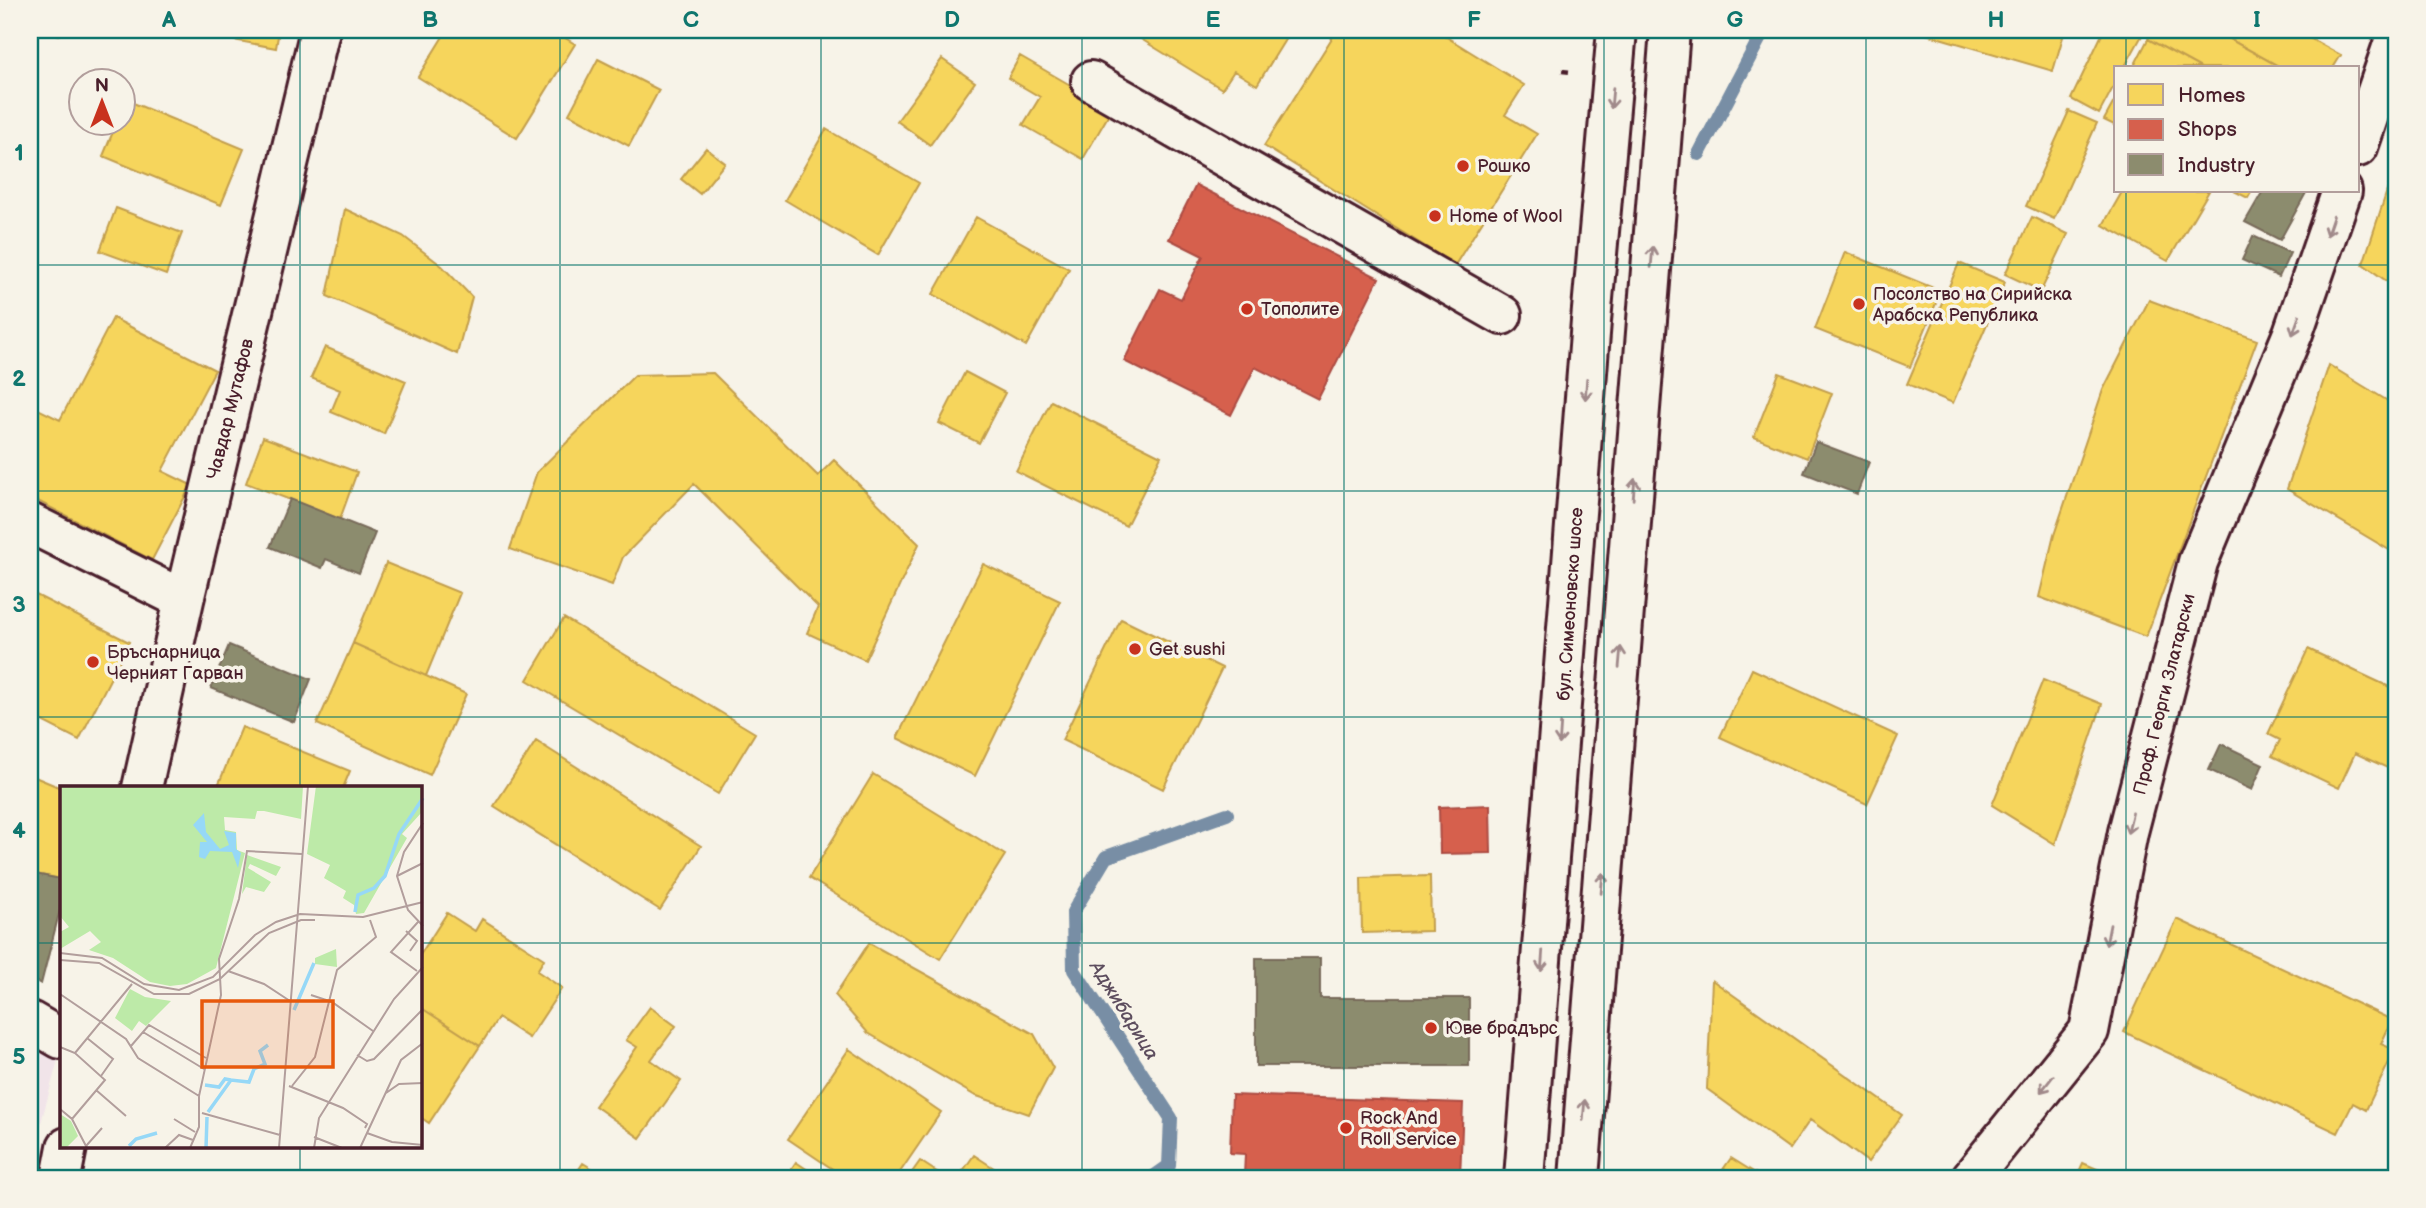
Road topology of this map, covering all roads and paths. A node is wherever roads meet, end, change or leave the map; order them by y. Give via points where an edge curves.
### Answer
1 (320, 30) edge
2 (1617, 30) edge
3 (1670, 30) edge
4 (2396, 36) edge
5 (1091, 81) dead end
6 (2360, 141) edge
7 (2342, 192) edge
8 (1502, 315) dead end
9 (30, 523) edge
10 (184, 600) junction
11 (142, 786) edge
12 (30, 1021) edge
13 (60, 1038) edge
14 (67, 1148) edge
15 (61, 1178) edge
16 (1524, 1178) edge
17 (1579, 1178) edge
18 (1971, 1178) edge

1 - 10 main road, Чавдар Мутафов
2 -> 16 main road, бул. Симеоновско шосе
17 -> 3 main road
4 - 6 main road
5 - 8 main road
7 -> 18 main road, Проф. Георги Златарски via 2294,332 2198,562 2128,832 2089,1031
9 - 10 main road
10 - 11 main road, Чавдар Мутафов
12 - 13 main road
14 - 15 main road

